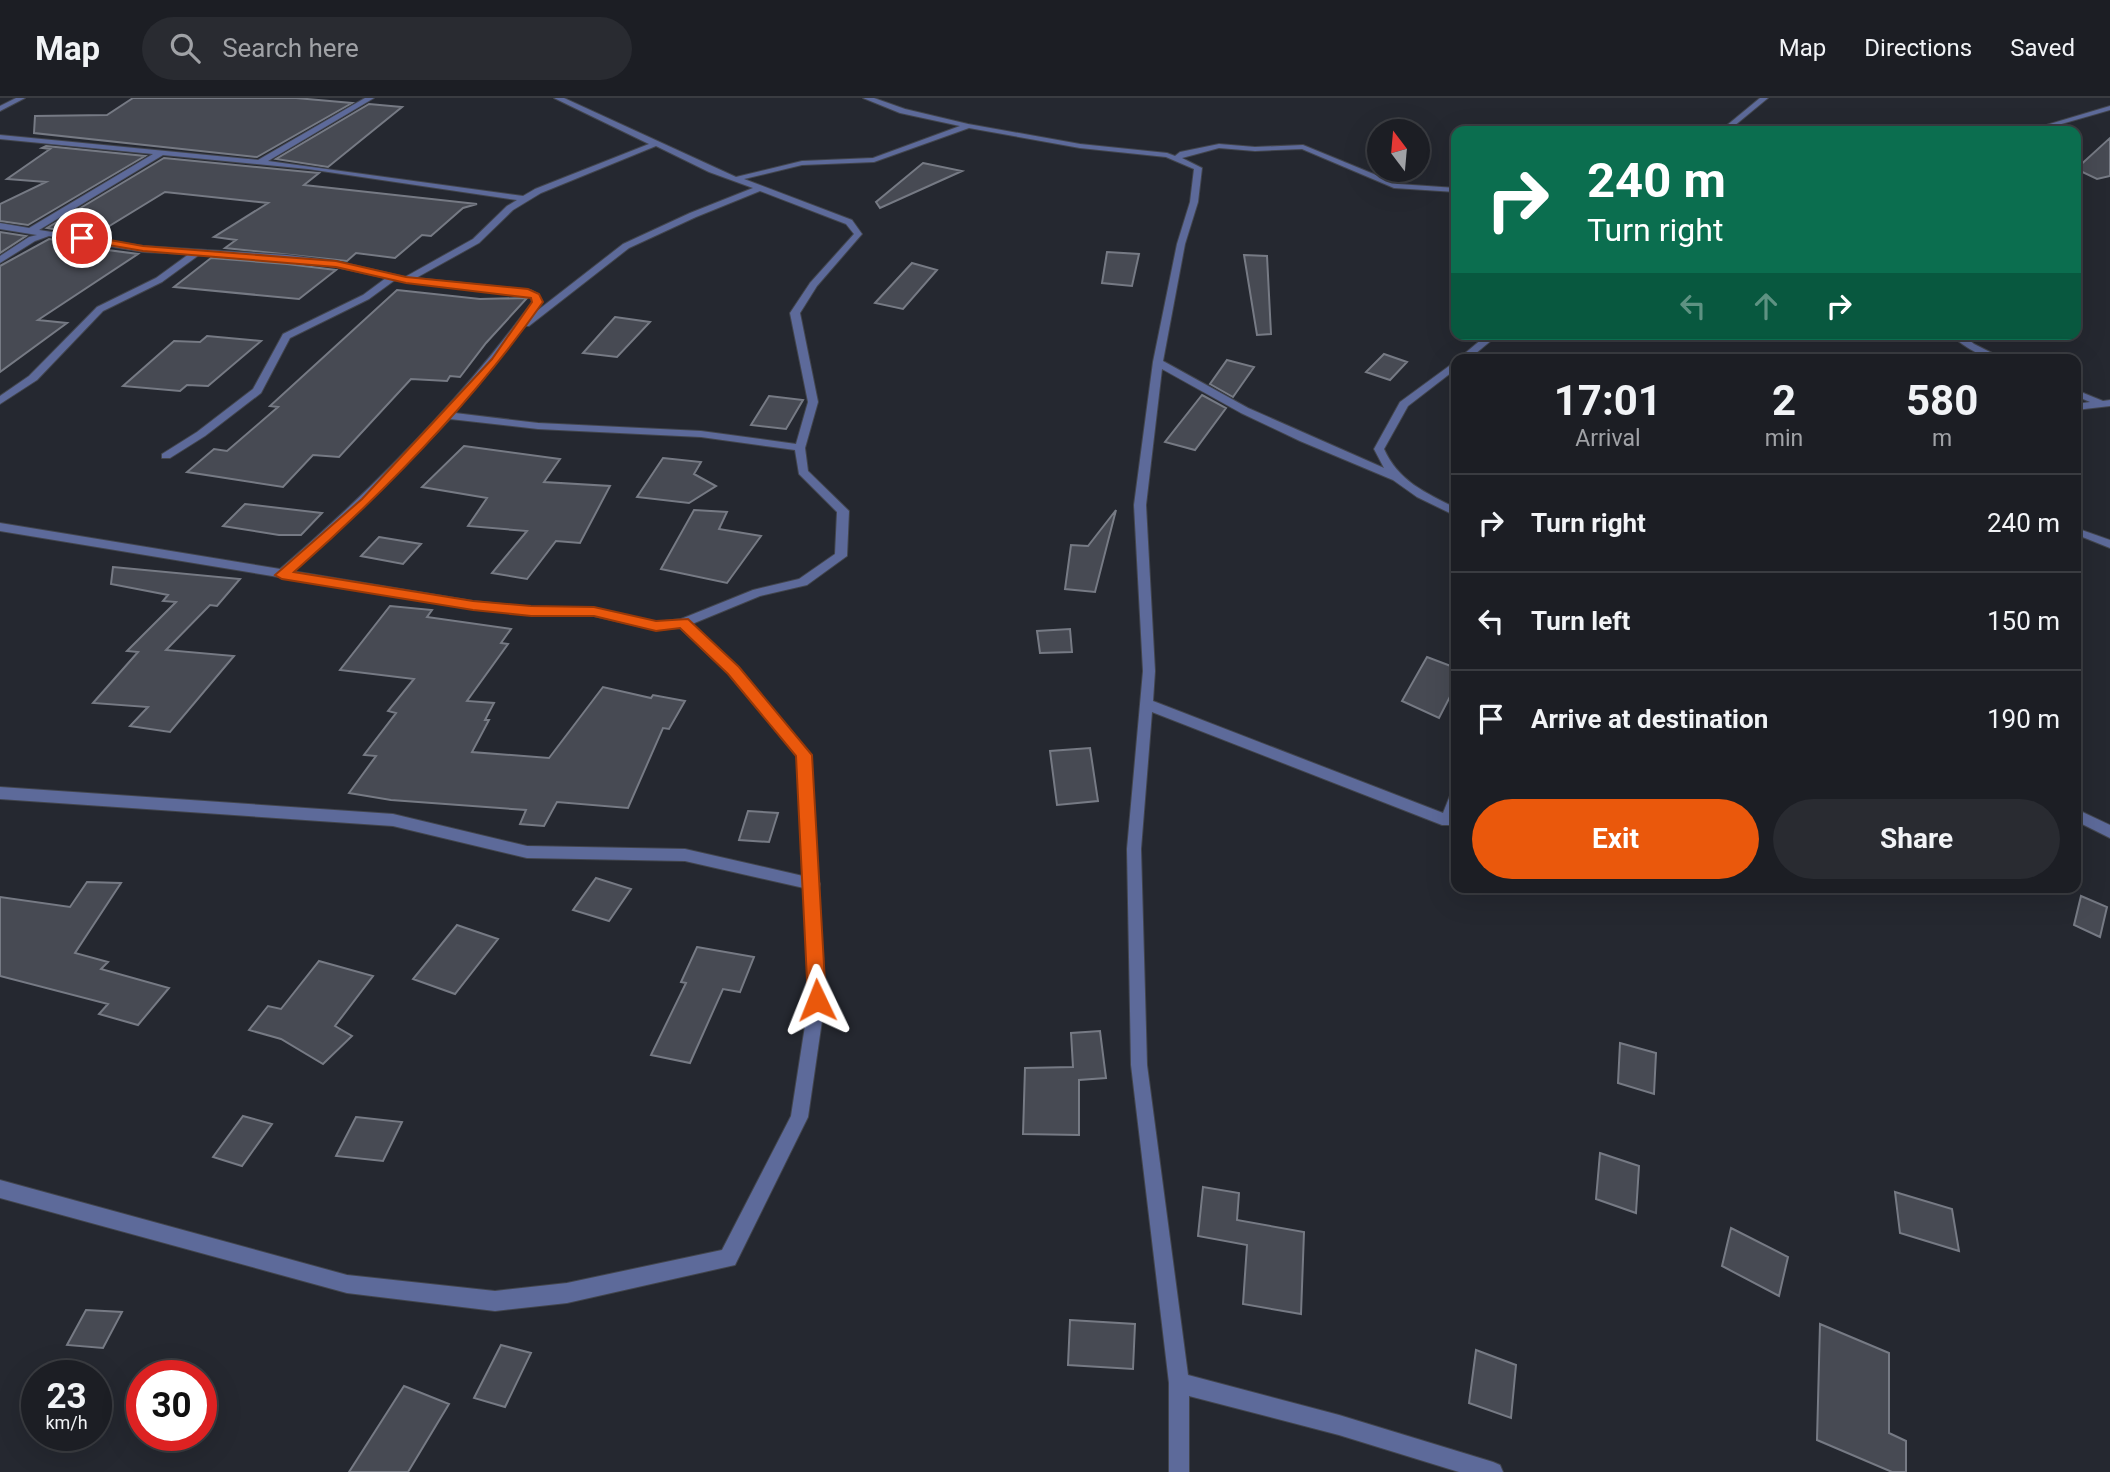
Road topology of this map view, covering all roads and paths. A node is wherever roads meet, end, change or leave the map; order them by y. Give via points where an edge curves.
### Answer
1 (21, 98) edge
2 (370, 98) edge
3 (558, 98) edge
4 (867, 98) edge
5 (1764, 98) edge
6 (0, 108) edge
7 (2110, 108) edge
8 (968, 126) junction
9 (1730, 126) edge
10 (2047, 126) edge
11 (0, 137) edge
12 (655, 144) junction
13 (161, 153) junction
14 (1176, 159) junction
15 (260, 162) junction
16 (736, 179) junction
17 (761, 188) junction
18 (1451, 190) edge
19 (525, 199) junction
20 (0, 226) edge
21 (32, 230) junction
22 (48, 234) junction
23 (195, 254) junction
24 (0, 260) edge
25 (393, 276) junction
26 (406, 280) junction
27 (517, 331) junction
28 (1487, 340) edge
29 (1963, 340) edge
30 (1469, 354) edge
31 (1988, 354) edge
32 (1158, 362) junction
33 (1451, 368) edge
34 (2081, 395) edge
35 (0, 401) edge
36 (2107, 404) edge
37 (2081, 407) edge
38 (446, 415) junction
39 (800, 448) junction
40 (166, 456) dead end
41 (1395, 477) junction
42 (1451, 510) edge
43 (0, 527) edge
44 (2081, 534) edge
45 (2110, 544) edge
46 (282, 575) junction
47 (683, 622) junction
48 (1146, 704) junction
49 (0, 793) edge
50 (1451, 810) edge
51 (2081, 818) edge
52 (2110, 832) edge
53 (813, 884) junction
54 (0, 1189) edge
55 (1179, 1383) junction
56 (1179, 1472) edge
57 (1493, 1472) edge

1 - 6 street
2 - 15 street
3 - 12 street
4 - 8 street
5 - 9 street
7 - 10 street
8 - 14 street
8 - 16 street via 874,160 802,163
11 - 13 street
12 - 16 street
12 - 19 street
13 - 15 street
13 - 21 street
14 - 18 street via 1183,153 1219,146 1303,147 1398,186
14 - 32 street via 1198,168
15 - 19 street
16 - 17 street
17 - 27 street via 626,246
17 - 39 street via 849,222 858,234 795,313 813,402
19 - 26 street via 476,241
20 - 21 street
21 - 22 street
22 - 23 street
22 - 24 street
23 - 25 street via 336,264
23 - 35 street via 159,280 100,309 33,378
25 - 26 street
25 - 40 street via 366,297 286,336 257,391
26 - 27 street via 528,292 537,302
27 - 38 street
28 - 30 street
29 - 31 street
32 - 41 street via 1302,440
32 - 48 street via 1140,505 1149,671
33 - 41 street via 1404,404 1388,429 1379,449
34 - 36 street
36 - 37 street
38 - 39 street via 538,426 701,434
38 - 46 street via 366,501
39 - 47 street via 803,472 843,511 841,556 803,582 757,593
41 - 42 street
43 - 46 street
44 - 45 street
46 - 47 street via 473,606 594,612 656,626
47 - 53 street via 734,671 804,755
48 - 50 street via 1447,821
48 - 55 street via 1135,849 1139,1065
49 - 53 street via 393,820 527,852 685,855
51 - 52 street
53 - 54 street via 817,1000 799,1117 728,1258 567,1293 495,1301 347,1284
55 - 56 street
55 - 57 street via 1339,1424

